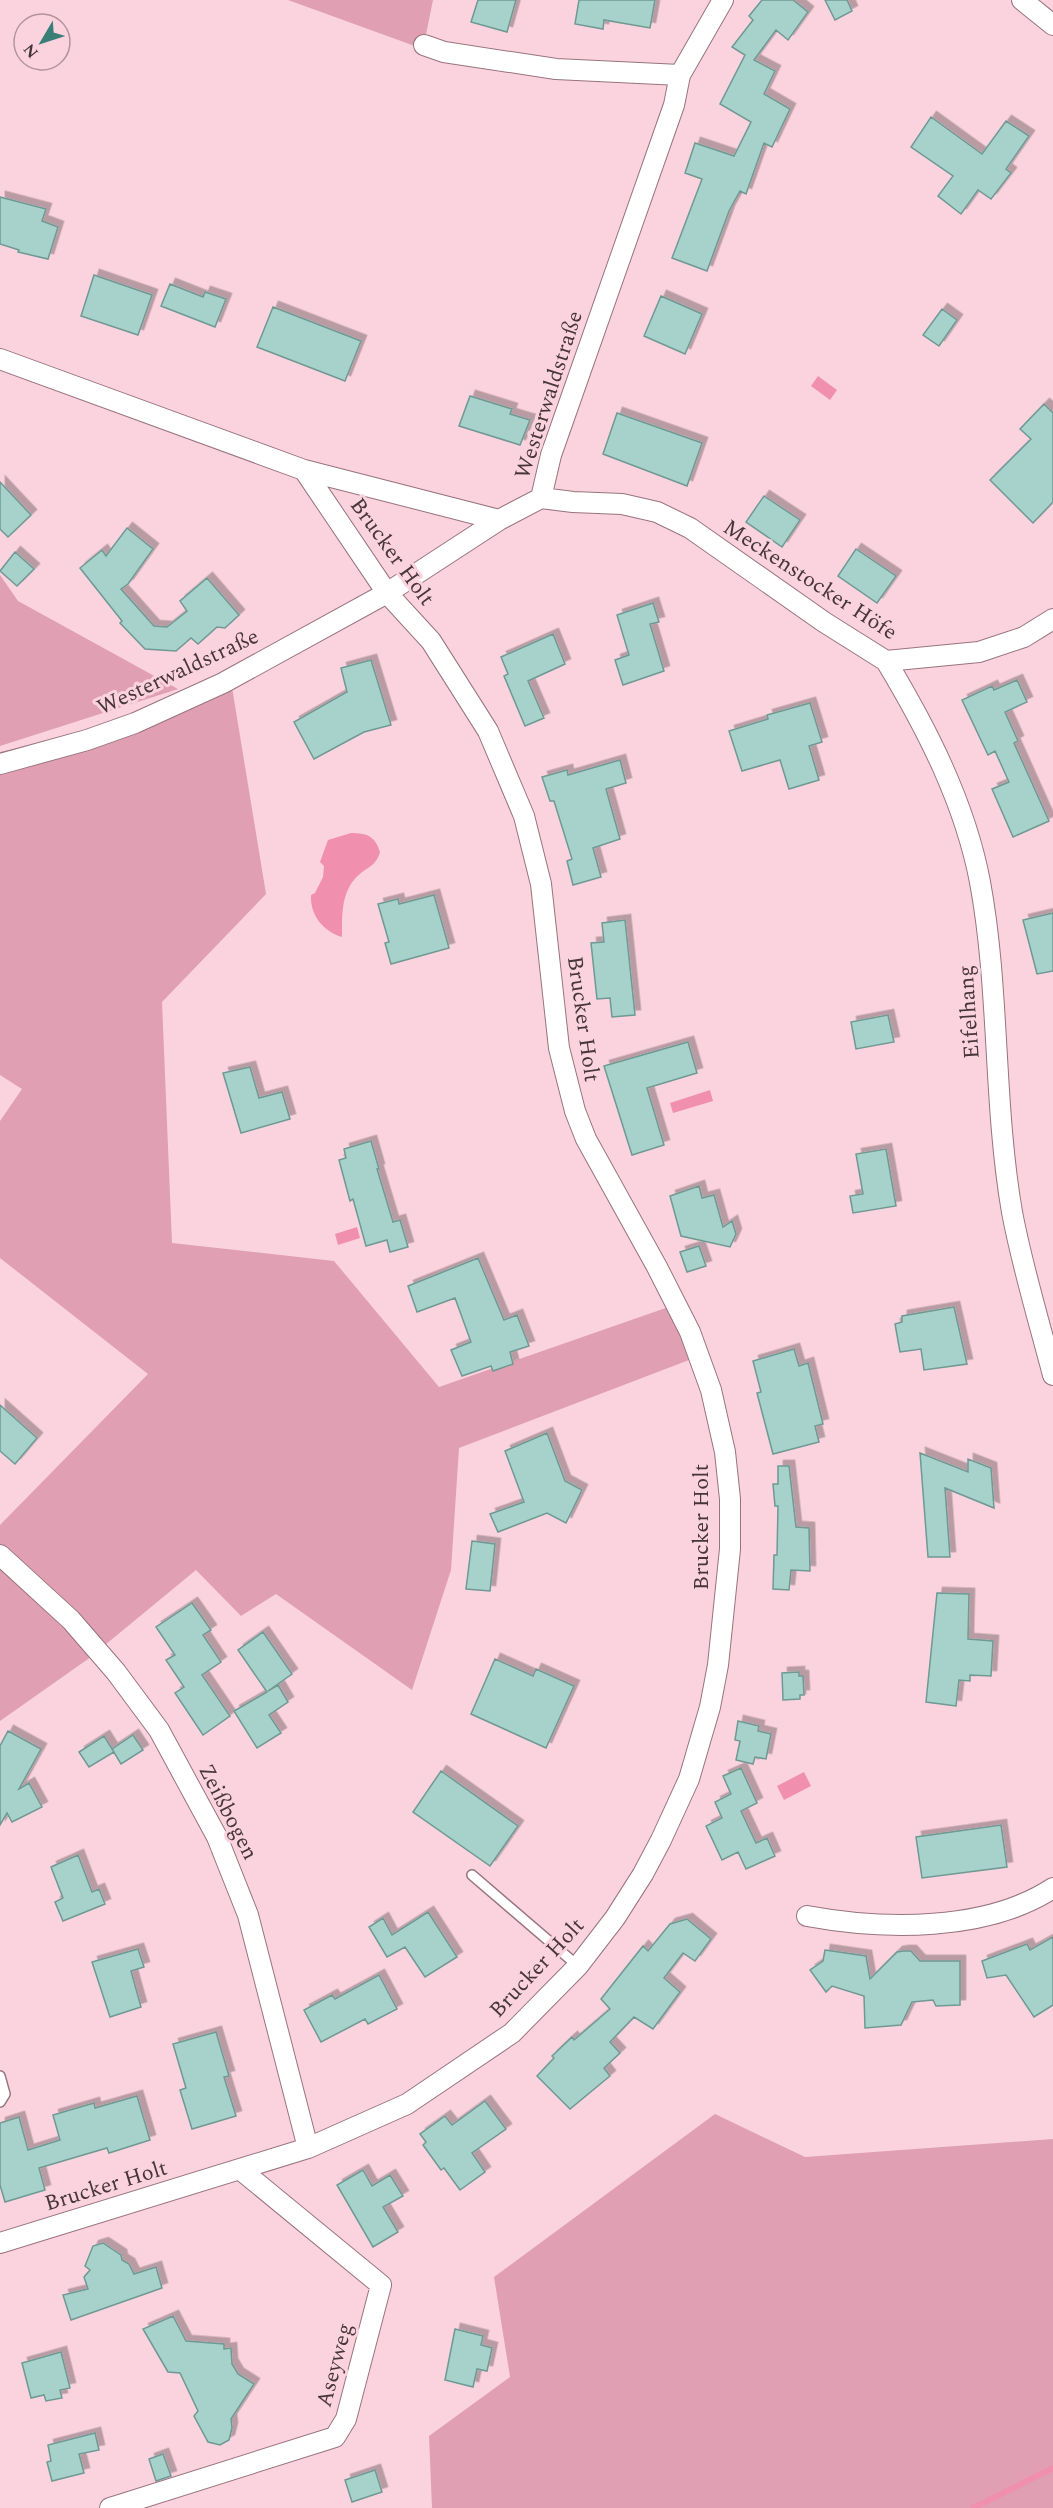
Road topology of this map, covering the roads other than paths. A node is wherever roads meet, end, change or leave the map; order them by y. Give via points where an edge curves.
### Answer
1 (723, 0) edge
2 (1022, 0) edge
3 (1053, 25) edge
4 (424, 45) dead end
5 (680, 75) junction
6 (0, 359) edge
7 (304, 470) junction
8 (541, 498) junction
9 (499, 520) junction
10 (387, 593) junction
11 (1053, 619) edge
12 (886, 661) junction
13 (0, 764) edge
14 (1053, 1375) edge
15 (0, 1555) edge
16 (472, 1875) dead end
17 (1053, 1888) edge
18 (807, 1916) dead end
19 (578, 1966) junction
20 (0, 2076) edge
21 (0, 2102) edge
22 (308, 2148) junction
23 (241, 2170) junction
24 (0, 2243) edge
25 (110, 2508) edge

1 - 5 street, Westerwaldstraße
2 - 3 street
4 - 5 street via 444,52 556,69
5 - 8 street, Westerwaldstraße via 674,105 551,455
6 - 7 street, Brucker Holt
7 - 9 street, Brucker Holt
7 - 10 street, Brucker Holt
8 - 9 street, Westerwaldstraße
8 - 12 street, Meckenstocker Höfe via 622,504 657,512 690,528
9 - 10 street, Westerwaldstraße
10 - 13 street, Westerwaldstraße via 223,683 135,723
10 - 19 street, Brucker Holt via 431,641 488,731 513,788 541,884 559,1048 575,1111 586,1139 690,1332 711,1390 725,1452 730,1499 725,1608 718,1665 699,1746 689,1779 652,1857 615,1918
11 - 12 street, Meckenstocker Höfe via 1024,637 979,652
12 - 14 street, Eifelhang via 919,716 956,798 980,881 1012,1212
15 - 22 street, Zeißbogen via 71,1620 116,1672 159,1730 217,1837 248,1915
16 - 19 lane
17 - 18 street via 1011,1907 948,1922 869,1924
19 - 22 street, Brucker Holt via 512,2033 467,2066 406,2104
20 - 21 lane via 5,2094
22 - 23 street, Brucker Holt
23 - 24 street, Brucker Holt
23 - 25 street, Aseyweg via 381,2285 346,2419 335,2437

